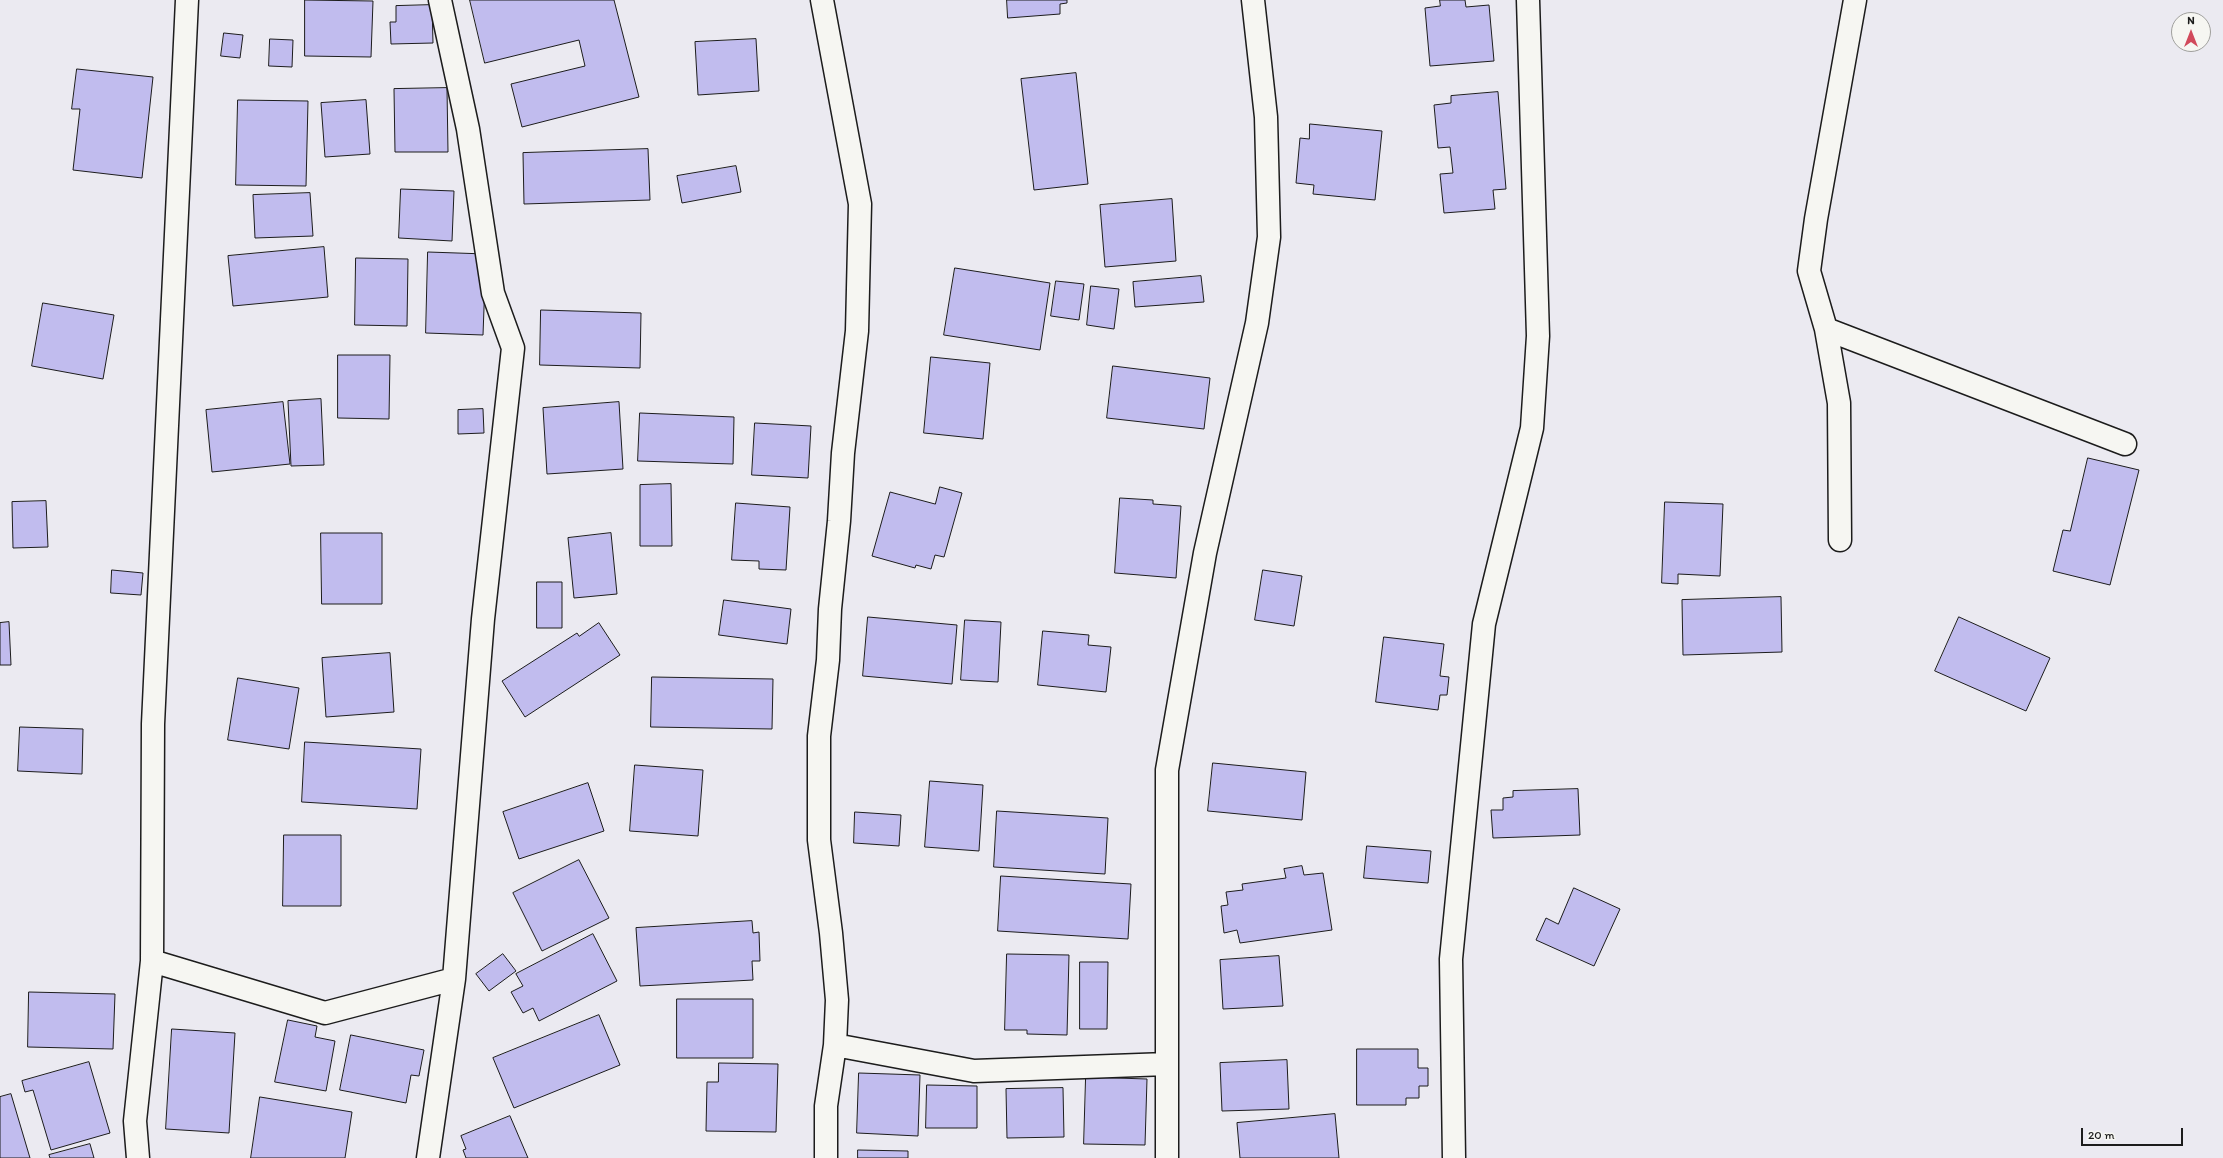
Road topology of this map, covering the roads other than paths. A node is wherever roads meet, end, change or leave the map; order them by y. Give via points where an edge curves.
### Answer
1 (188, 0) edge
2 (440, 0) edge
3 (822, 0) edge
4 (1253, 0) edge
5 (1528, 0) edge
6 (1856, 0) edge
7 (1826, 329) junction
8 (2125, 444) dead end
9 (1840, 540) dead end
10 (152, 961) junction
11 (454, 980) junction
12 (835, 1044) junction
13 (1167, 1064) junction
14 (138, 1158) edge
15 (428, 1158) edge
16 (826, 1158) edge
17 (1167, 1158) edge
18 (1454, 1158) edge

1 - 10 street via 153,724
2 - 11 street via 468,129 493,293 512,348 483,618
3 - 12 street via 860,204 857,331 843,453 828,660 818,736 819,840 837,1000
4 - 13 street via 1266,117 1269,237 1257,323 1205,554 1167,770
5 - 18 street via 1538,336 1532,428 1484,624 1451,958
6 - 7 street via 1809,271
7 - 8 street
7 - 9 street via 1839,403
10 - 11 street via 325,1013
10 - 14 street via 135,1121
11 - 15 street
12 - 13 street via 974,1071
12 - 16 street via 826,1106
13 - 17 street

